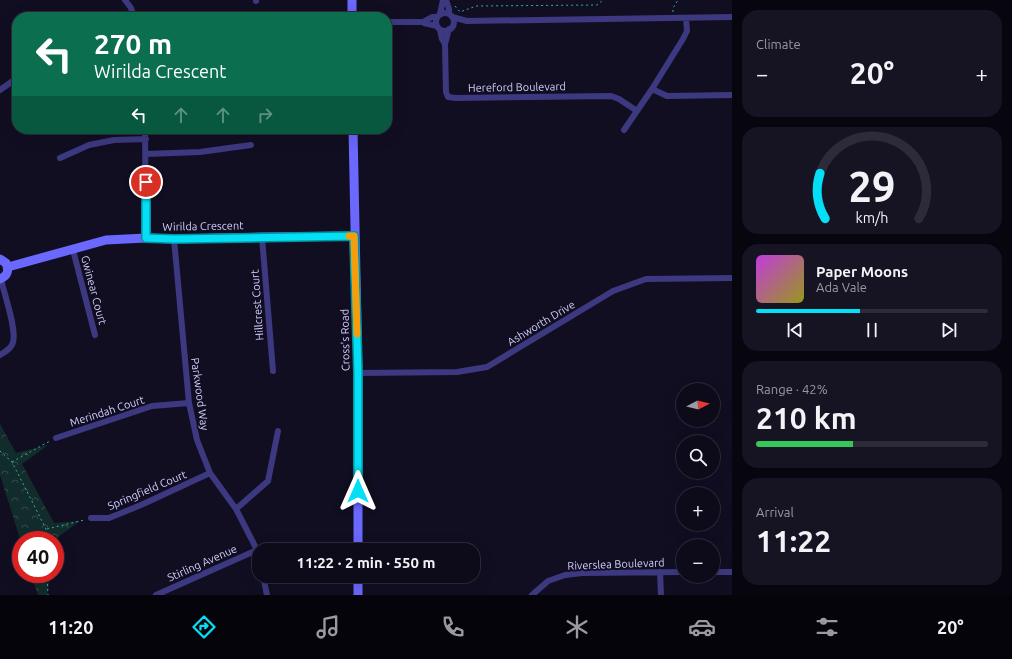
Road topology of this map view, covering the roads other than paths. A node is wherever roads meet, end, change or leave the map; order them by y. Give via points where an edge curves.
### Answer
1 (125, 0) edge
2 (352, 0) edge
3 (444, 0) edge
4 (132, 12) edge
5 (352, 12) edge
6 (439, 15) junction
7 (451, 15) junction
8 (732, 17) edge
9 (686, 18) junction
10 (467, 21) junction
11 (392, 22) edge
12 (423, 22) junction
13 (439, 28) junction
14 (451, 28) junction
15 (445, 44) junction
16 (12, 82) edge
17 (652, 88) junction
18 (0, 90) edge
19 (732, 94) edge
20 (637, 111) junction
21 (624, 130) dead end
22 (146, 134) edge
23 (353, 134) edge
24 (146, 139) junction
25 (252, 146) dead end
26 (146, 154) junction
27 (60, 158) dead end
28 (354, 236) junction
29 (262, 237) junction
30 (146, 238) junction
31 (174, 239) junction
32 (73, 250) junction
33 (0, 259) edge
34 (8, 267) junction
35 (732, 278) edge
36 (0, 279) edge
37 (95, 335) dead end
38 (0, 355) edge
39 (272, 371) dead end
40 (358, 373) junction
41 (189, 403) junction
42 (278, 432) dead end
43 (56, 438) road end
44 (210, 473) junction
45 (236, 509) junction
46 (91, 518) road end
47 (253, 543) edge
48 (358, 543) edge
49 (252, 552) edge
50 (660, 572) junction
51 (676, 572) edge
52 (720, 572) edge
53 (732, 572) edge
54 (264, 583) edge
55 (358, 583) edge
56 (156, 595) edge
57 (267, 595) edge
58 (358, 595) edge
59 (532, 595) edge
60 (661, 595) edge

1 - 4 street
2 - 5 street
3 - 6 street
3 - 7 street
6 - 7 street
6 - 12 street
6 - 13 street via 436,22
7 - 10 street
7 - 14 street via 454,21
8 - 9 street
9 - 10 street
9 - 17 street via 687,31
10 - 14 street
11 - 12 street
12 - 13 street
13 - 14 street via 445,31
13 - 15 street, Hereford Boulevard
14 - 15 street, Hereford Boulevard
15 - 20 street, Hereford Boulevard via 448,97 611,96
16 - 18 street
17 - 19 street via 667,96
17 - 20 street
20 - 21 street
22 - 24 street
23 - 28 street, Cross's Road
24 - 26 street
24 - 27 street via 114,140 89,145
25 - 26 street via 200,152
26 - 30 street
28 - 29 street, Wirilda Crescent
28 - 40 street, Cross's Road
29 - 31 street, Wirilda Crescent
29 - 39 street, Hillcrest Court
30 - 31 street, Wirilda Crescent
30 - 32 street, Wirilda Crescent via 106,240
31 - 41 street, Parkwood Way
32 - 34 street, Wirilda Crescent
32 - 37 street, Gwinear Court
33 - 34 street
34 - 36 street via 6,276
35 - 40 street, Ashworth Drive via 646,280 613,291 487,367 457,372
36 - 38 street via 14,331 13,343
40 - 48 street, Cross's Road
41 - 43 street, Merindah Court via 152,406
41 - 44 street, Parkwood Way via 197,440
42 - 45 street via 268,481
44 - 45 street, Parkwood Way
44 - 46 street, Springfield Court via 109,518
45 - 47 street, Parkwood Way
49 - 56 street, Stirling Avenue
50 - 51 street, Riverslea Boulevard
50 - 59 street, Riverslea Boulevard via 565,575 548,581
50 - 60 street
52 - 53 street
54 - 57 street
55 - 58 street

